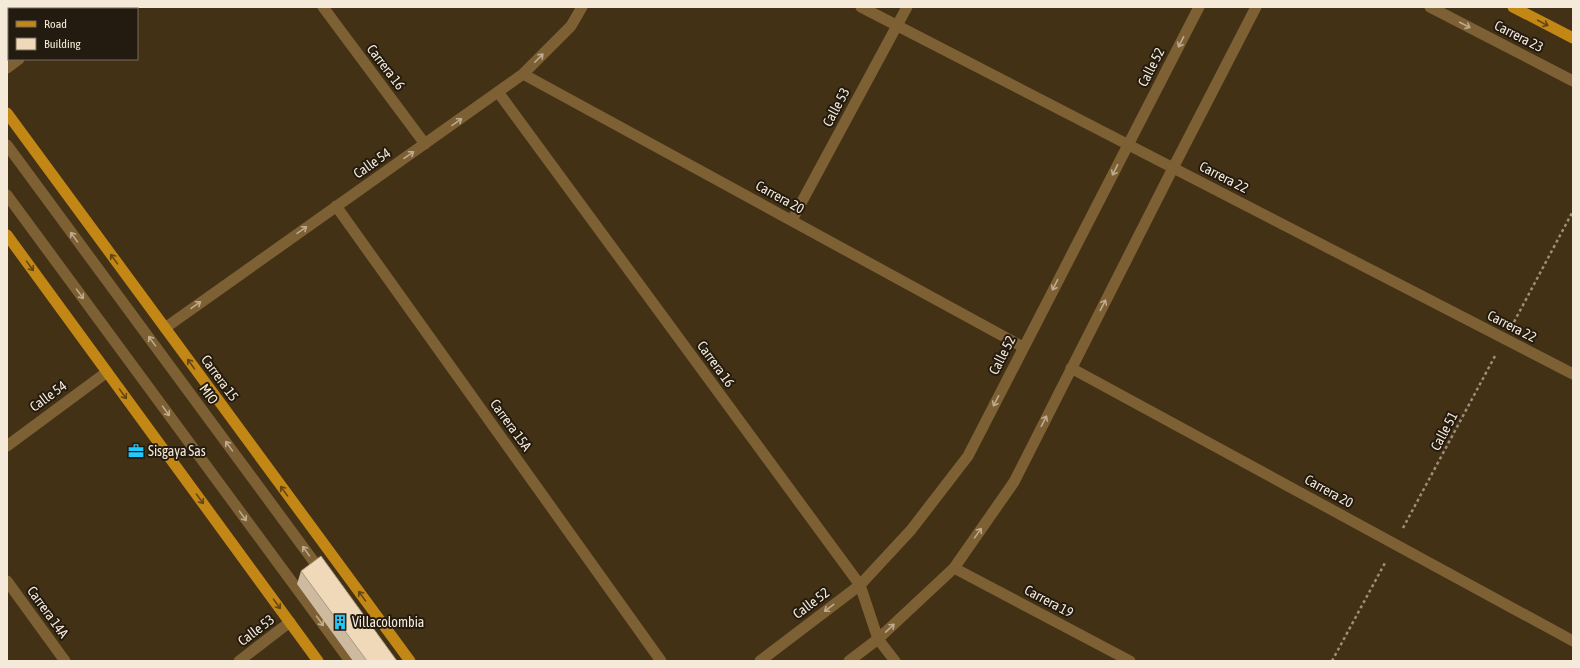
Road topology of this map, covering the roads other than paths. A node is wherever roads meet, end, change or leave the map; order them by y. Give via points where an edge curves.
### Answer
1 (323, 7) edge
2 (582, 7) edge
3 (861, 7) edge
4 (907, 7) edge
5 (1198, 7) edge
6 (1256, 7) edge
7 (1430, 7) edge
8 (1513, 7) edge
9 (897, 25) junction
10 (1573, 38) edge
11 (19, 60) edge
12 (7, 68) edge
13 (523, 74) junction
14 (1573, 81) edge
15 (498, 92) junction
16 (7, 113) edge
17 (425, 144) junction
18 (7, 145) edge
19 (1128, 145) junction
20 (1173, 168) junction
21 (7, 195) edge
22 (336, 206) junction
23 (792, 220) junction
24 (7, 235) edge
25 (164, 328) junction
26 (1023, 347) junction
27 (1071, 368) junction
28 (107, 372) junction
29 (1573, 374) edge
30 (7, 446) edge
31 (954, 568) junction
32 (7, 580) edge
33 (331, 585) edge
34 (860, 585) junction
35 (290, 622) junction
36 (878, 639) junction
37 (1573, 641) edge
38 (65, 661) edge
39 (239, 661) edge
40 (318, 661) edge
41 (350, 661) edge
42 (410, 661) edge
43 (661, 661) edge
44 (760, 661) edge
45 (849, 661) edge
46 (895, 661) edge
47 (1130, 661) edge

1 - 17 street, Carrera 16
13 -> 2 street, Calle 54 via 571,26
3 - 9 street, Carrera 22
4 - 9 street, Calle 53
5 -> 19 street, Calle 52
6 - 20 street
7 -> 14 street, Carrera 23
8 -> 10 main road
9 - 19 street, Carrera 22
9 - 23 street, Calle 53
11 - 12 street
13 - 15 street, Calle 54
13 - 23 street, Carrera 20
17 -> 15 street, Calle 54
15 - 34 street, Carrera 16
25 -> 16 main road, Carrera 15
22 -> 17 street, Calle 54
33 -> 18 street, MIO
19 - 20 street, Carrera 22
19 -> 26 street, Calle 52
27 -> 20 street
20 - 29 street, Carrera 22
21 -> 41 street
25 -> 22 street, Calle 54
22 - 43 street, Carrera 15A
23 - 26 street, Carrera 20
24 -> 28 main road
42 -> 25 main road, Carrera 15
26 -> 34 street, Calle 52 via 968,456 911,530
31 -> 27 street via 1014,482
27 - 37 street, Carrera 20
28 - 30 street, Calle 54
28 -> 35 main road
36 -> 31 street
31 - 47 street, Carrera 19
32 - 38 street, Carrera 14A
34 - 36 street, Carrera 16
34 -> 44 street, Calle 52
35 - 39 street, Calle 53
35 - 40 main road
36 - 45 street
36 - 46 street, Carrera 16

